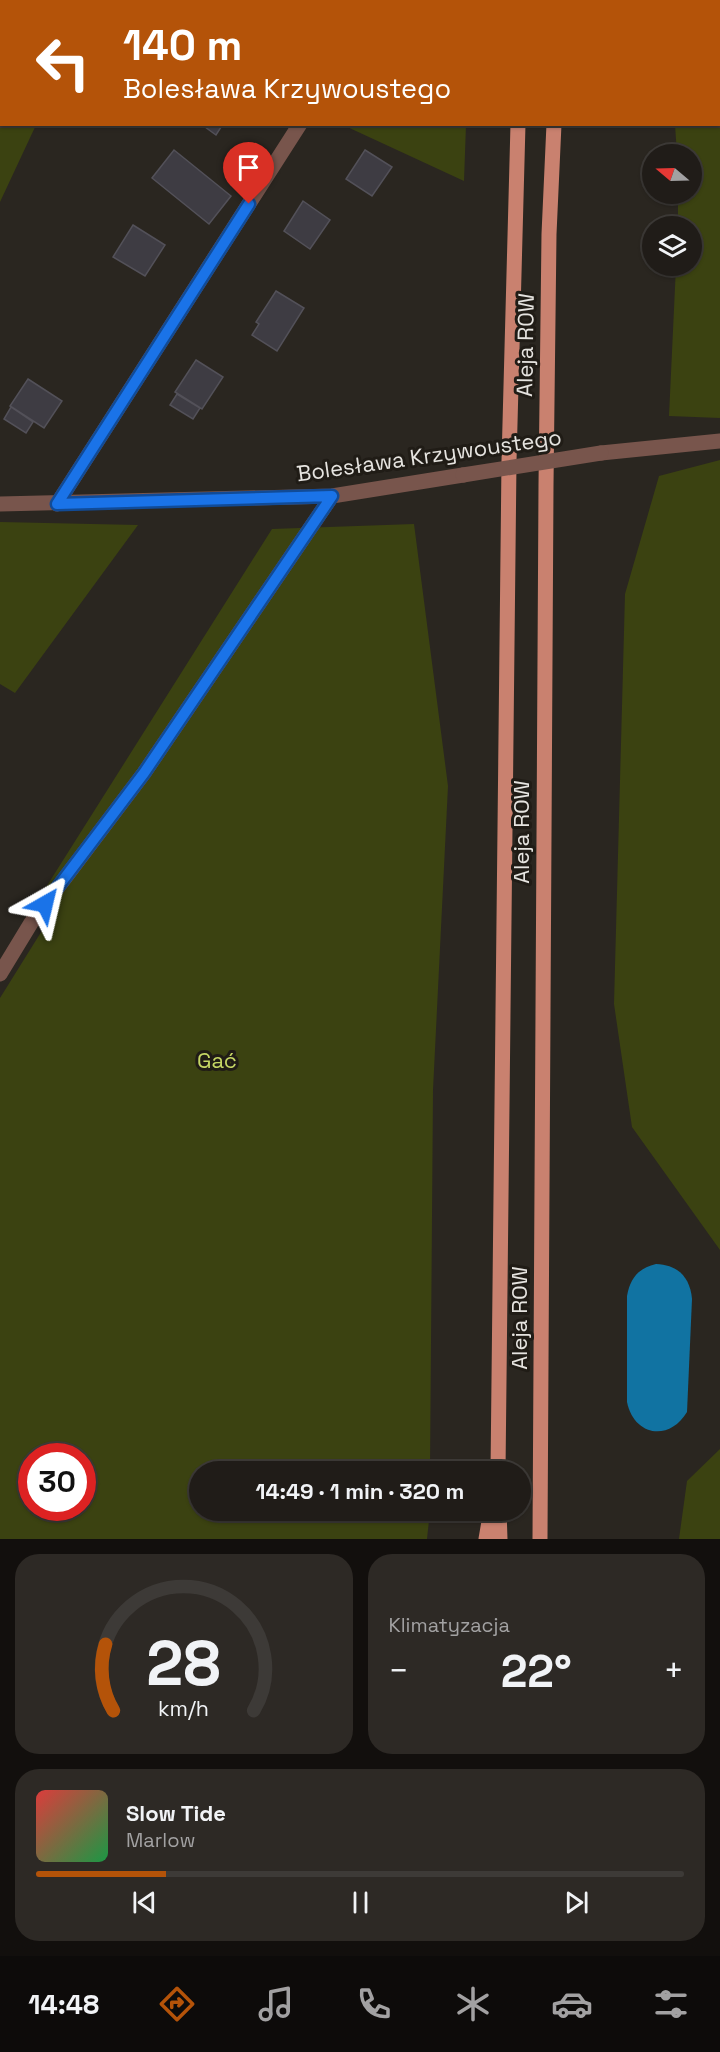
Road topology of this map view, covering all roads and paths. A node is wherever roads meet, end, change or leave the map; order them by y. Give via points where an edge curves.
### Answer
1 (299, 126) edge
2 (518, 126) edge
3 (554, 126) edge
4 (720, 441) edge
5 (332, 496) junction
6 (0, 504) edge
7 (57, 504) junction
8 (0, 974) edge
9 (498, 1461) edge
10 (489, 1521) edge
11 (499, 1521) edge
12 (486, 1539) edge
13 (500, 1539) edge
14 (540, 1539) edge

1 - 7 street
2 - 9 main road, Aleja ROW
3 - 14 main road, Aleja ROW via 546,497
4 - 5 street, Bolesława Krzywoustego, bridge via 601,453
5 - 7 street, Bolesława Krzywoustego
5 - 8 street via 144,773 31,923
6 - 7 street, Bolesława Krzywoustego
10 - 12 main road
11 - 13 main road

